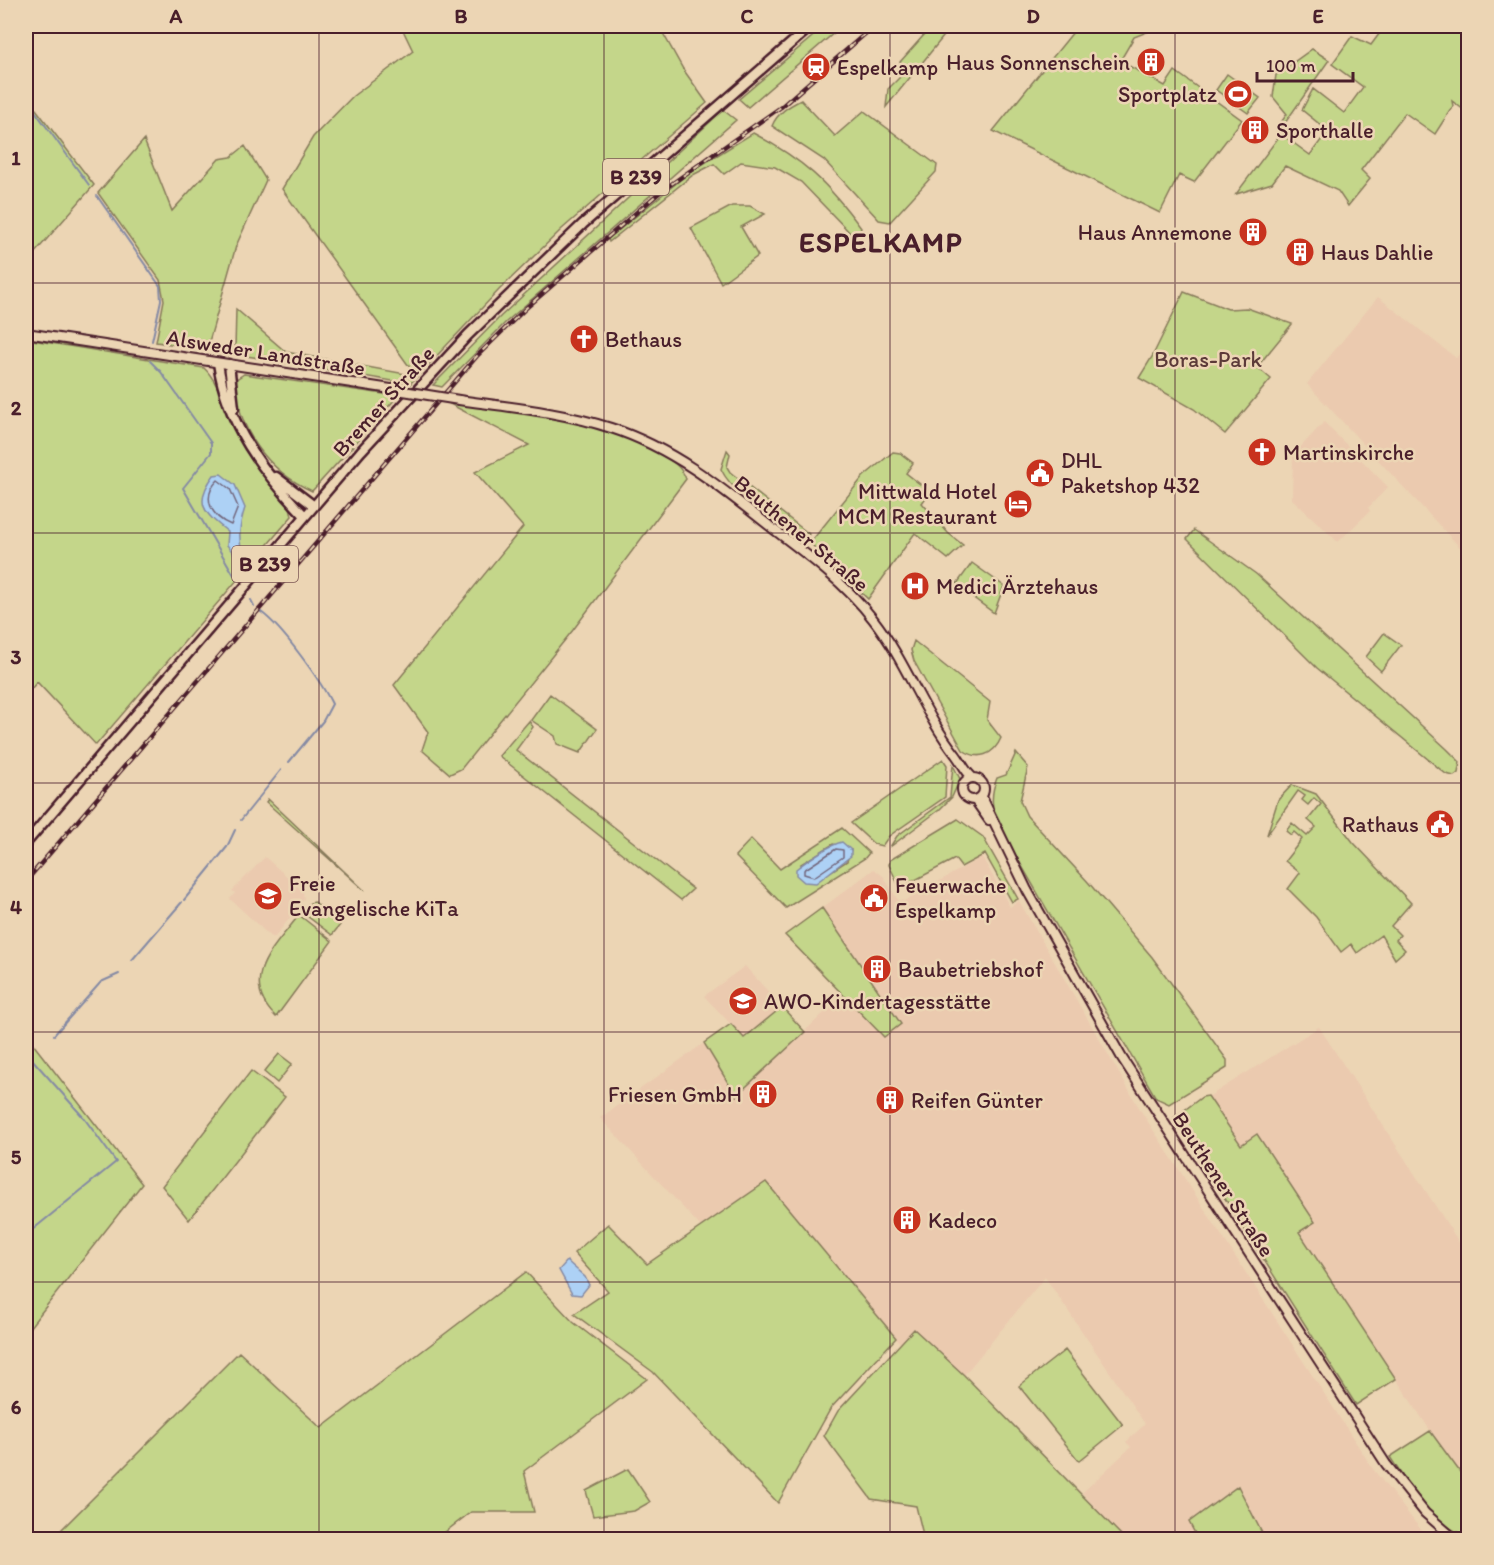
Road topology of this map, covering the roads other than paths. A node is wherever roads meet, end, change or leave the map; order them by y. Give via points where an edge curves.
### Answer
1 (811, 26) edge
2 (26, 333) edge
3 (218, 363) junction
4 (229, 364) junction
5 (703, 474) joint
6 (314, 506) junction
7 (305, 516) junction
8 (968, 779) junction
9 (978, 798) junction
10 (26, 843) edge
11 (1457, 1539) edge

1 - 6 main road, Bremer Straße / B 239 via 625,187 505,298 404,403
2 - 3 main road, Alsweder Landstraße
3 - 4 main road, Alsweder Landstraße
3 - 7 main road, B 239 via 225,398 251,451
4 - 5 main road, Alsweder Landstraße, bridge via 560,416 611,428 650,443
4 - 6 main road via 234,409 253,449 270,471
5 - 8 main road, Beuthener Straße via 801,550 873,618
6 - 7 main road, Bremer Straße / B 239
7 - 10 main road, Bremer Straße / B 239
8 - 9 main road via 962,788 964,796
8 - 9 main road via 983,783 985,790
9 - 11 main road, Beuthener Straße via 1032,900 1167,1131 1386,1464 1425,1513

